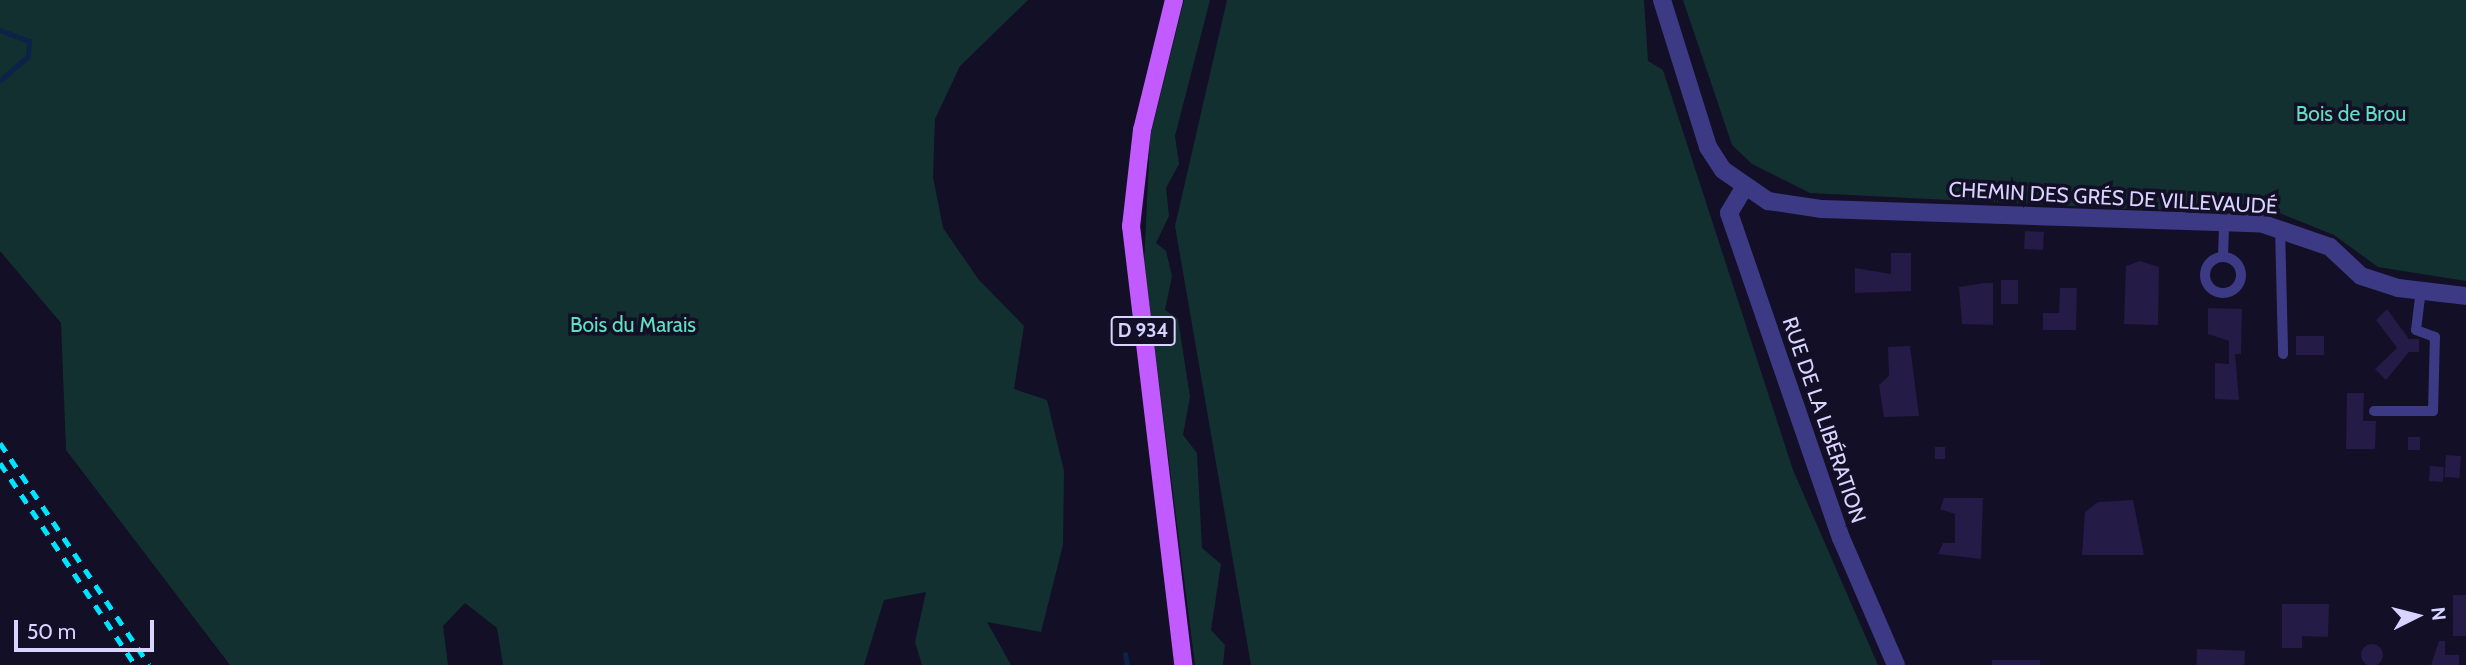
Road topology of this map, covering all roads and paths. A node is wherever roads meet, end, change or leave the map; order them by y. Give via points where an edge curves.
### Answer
1 (1174, 0) edge
2 (1662, 0) edge
3 (1744, 188) junction
4 (2224, 224) junction
5 (2280, 226) junction
6 (2223, 256) dead end
7 (2421, 292) junction
8 (2466, 296) edge
9 (2283, 354) dead end
10 (2374, 411) dead end
11 (1183, 665) edge
12 (1896, 665) edge

1 - 11 main road, D 934 via 1142,130 1131,226
2 - 3 street via 1708,147
3 - 4 street, CHEMIN DES GRÉS DE VILLEVAUDÉ via 1768,201 1822,209
3 - 12 street, RUE DE LA LIBÉRATION via 1729,213 1841,538
4 - 5 street, CHEMIN DES GRÉS DE VILLEVAUDÉ
4 - 6 lane
5 - 7 street, CHEMIN DES GRÉS DE VILLEVAUDÉ via 2330,247 2361,276
5 - 9 lane
7 - 8 street, CHEMIN DES GRÉS DE VILLEVAUDÉ
7 - 10 lane via 2416,330 2435,337 2433,411

